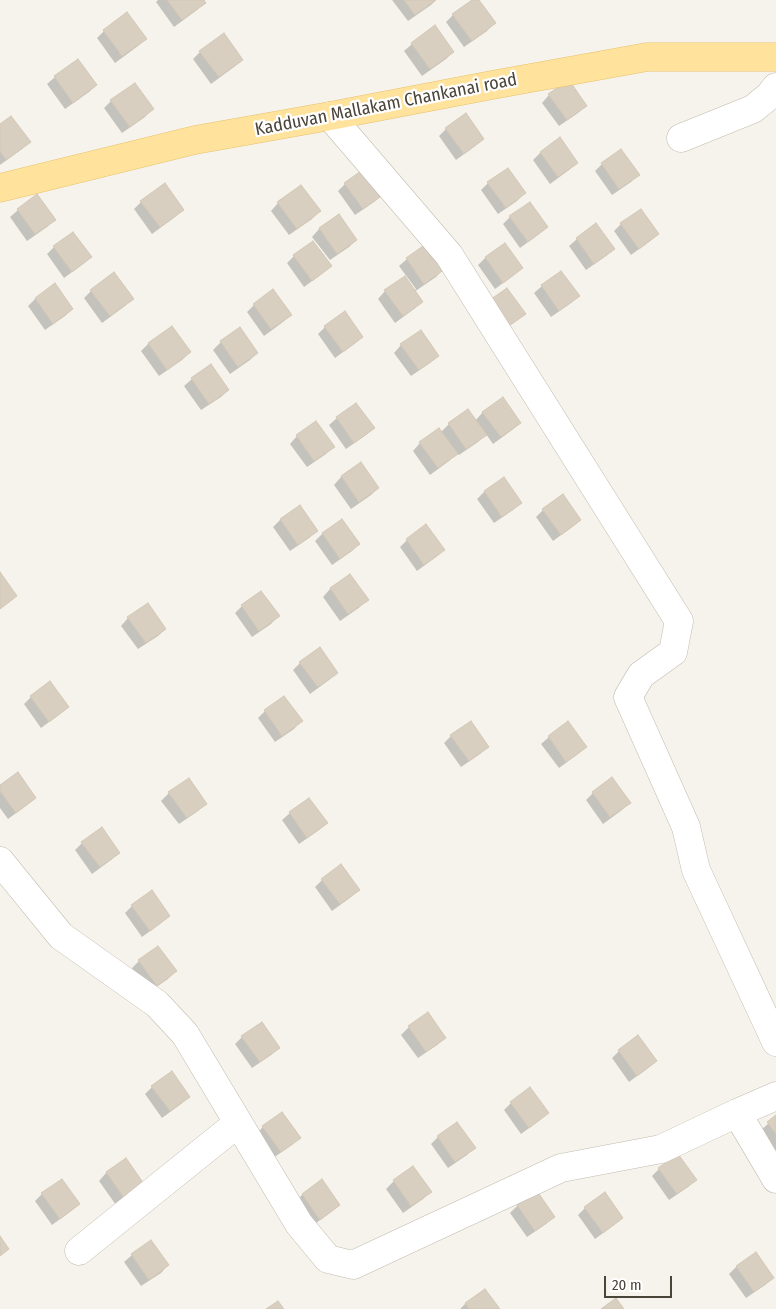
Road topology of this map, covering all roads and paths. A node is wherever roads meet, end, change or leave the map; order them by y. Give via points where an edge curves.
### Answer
1 (774, 60) edge
2 (776, 87) edge
3 (330, 116) junction
4 (681, 138) dead end
5 (0, 188) edge
6 (0, 861) edge
7 (776, 1042) edge
8 (776, 1096) edge
9 (737, 1113) junction
10 (238, 1122) junction
11 (776, 1179) edge
12 (79, 1251) dead end

1 - 3 main road, Kadduvan Mallakam Chankanai road via 647,57
2 - 4 street via 753,108
3 - 5 main road, Kadduvan Mallakam Chankanai road via 195,140
3 - 7 street via 449,255 679,621 673,652 641,675 628,697 686,827 696,870
6 - 10 street via 61,936 157,1004 184,1034
8 - 9 street
9 - 10 street via 661,1149 560,1168 353,1266 328,1259 299,1224
9 - 11 street
10 - 12 street

